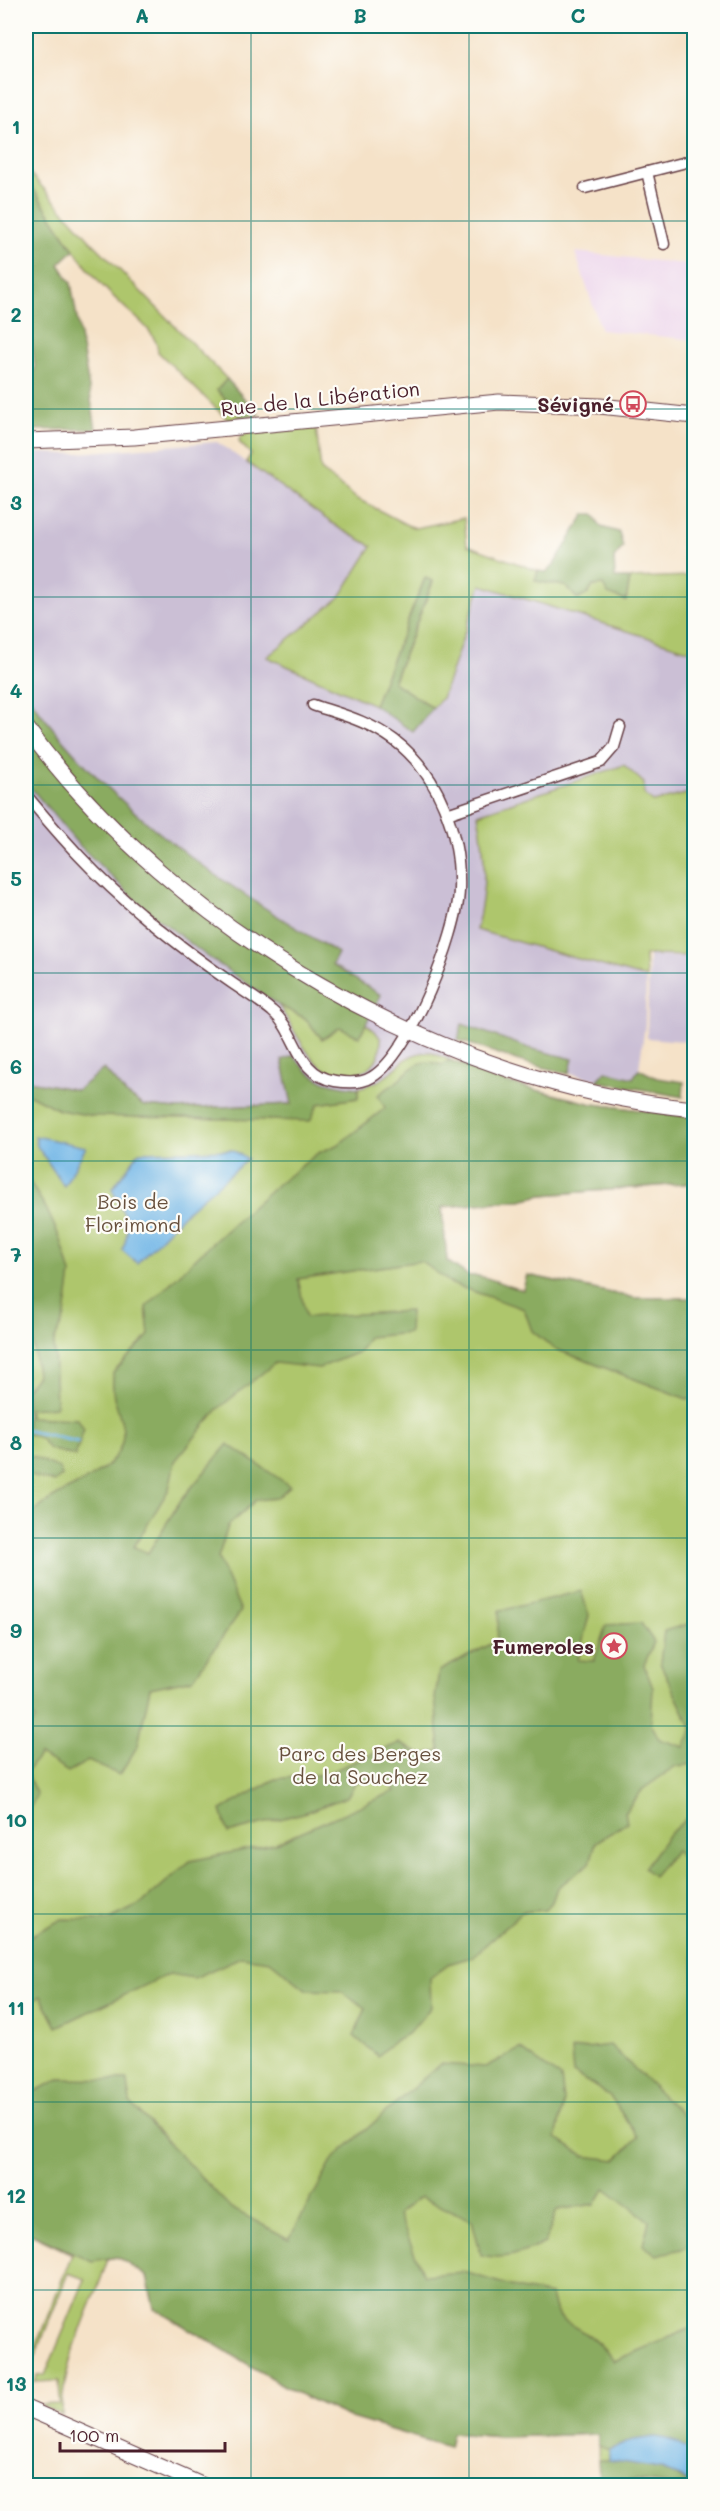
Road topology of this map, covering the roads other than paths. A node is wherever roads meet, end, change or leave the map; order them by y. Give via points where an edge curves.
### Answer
1 (694, 160) edge
2 (647, 172) junction
3 (585, 188) dead end
4 (664, 244) dead end
5 (694, 416) edge
6 (26, 441) edge
7 (313, 705) dead end
8 (26, 727) edge
9 (620, 727) dead end
10 (26, 795) edge
11 (447, 814) junction
12 (410, 1030) junction
13 (694, 1109) edge
14 (26, 2408) edge
15 (204, 2486) edge

1 - 2 street
2 - 3 street
2 - 4 street
5 - 6 street, Rue de la Libération via 558,403 499,402 134,437
7 - 11 street via 366,722 396,742 432,783
8 - 12 street via 117,833 201,905 292,968
9 - 11 street via 614,747 601,762
10 - 12 street via 72,848 139,913 274,1012 288,1030 298,1054 318,1075 355,1083 370,1079 399,1050
11 - 12 street via 454,836 460,892 427,1000
12 - 13 street via 488,1062 581,1089
14 - 15 street

